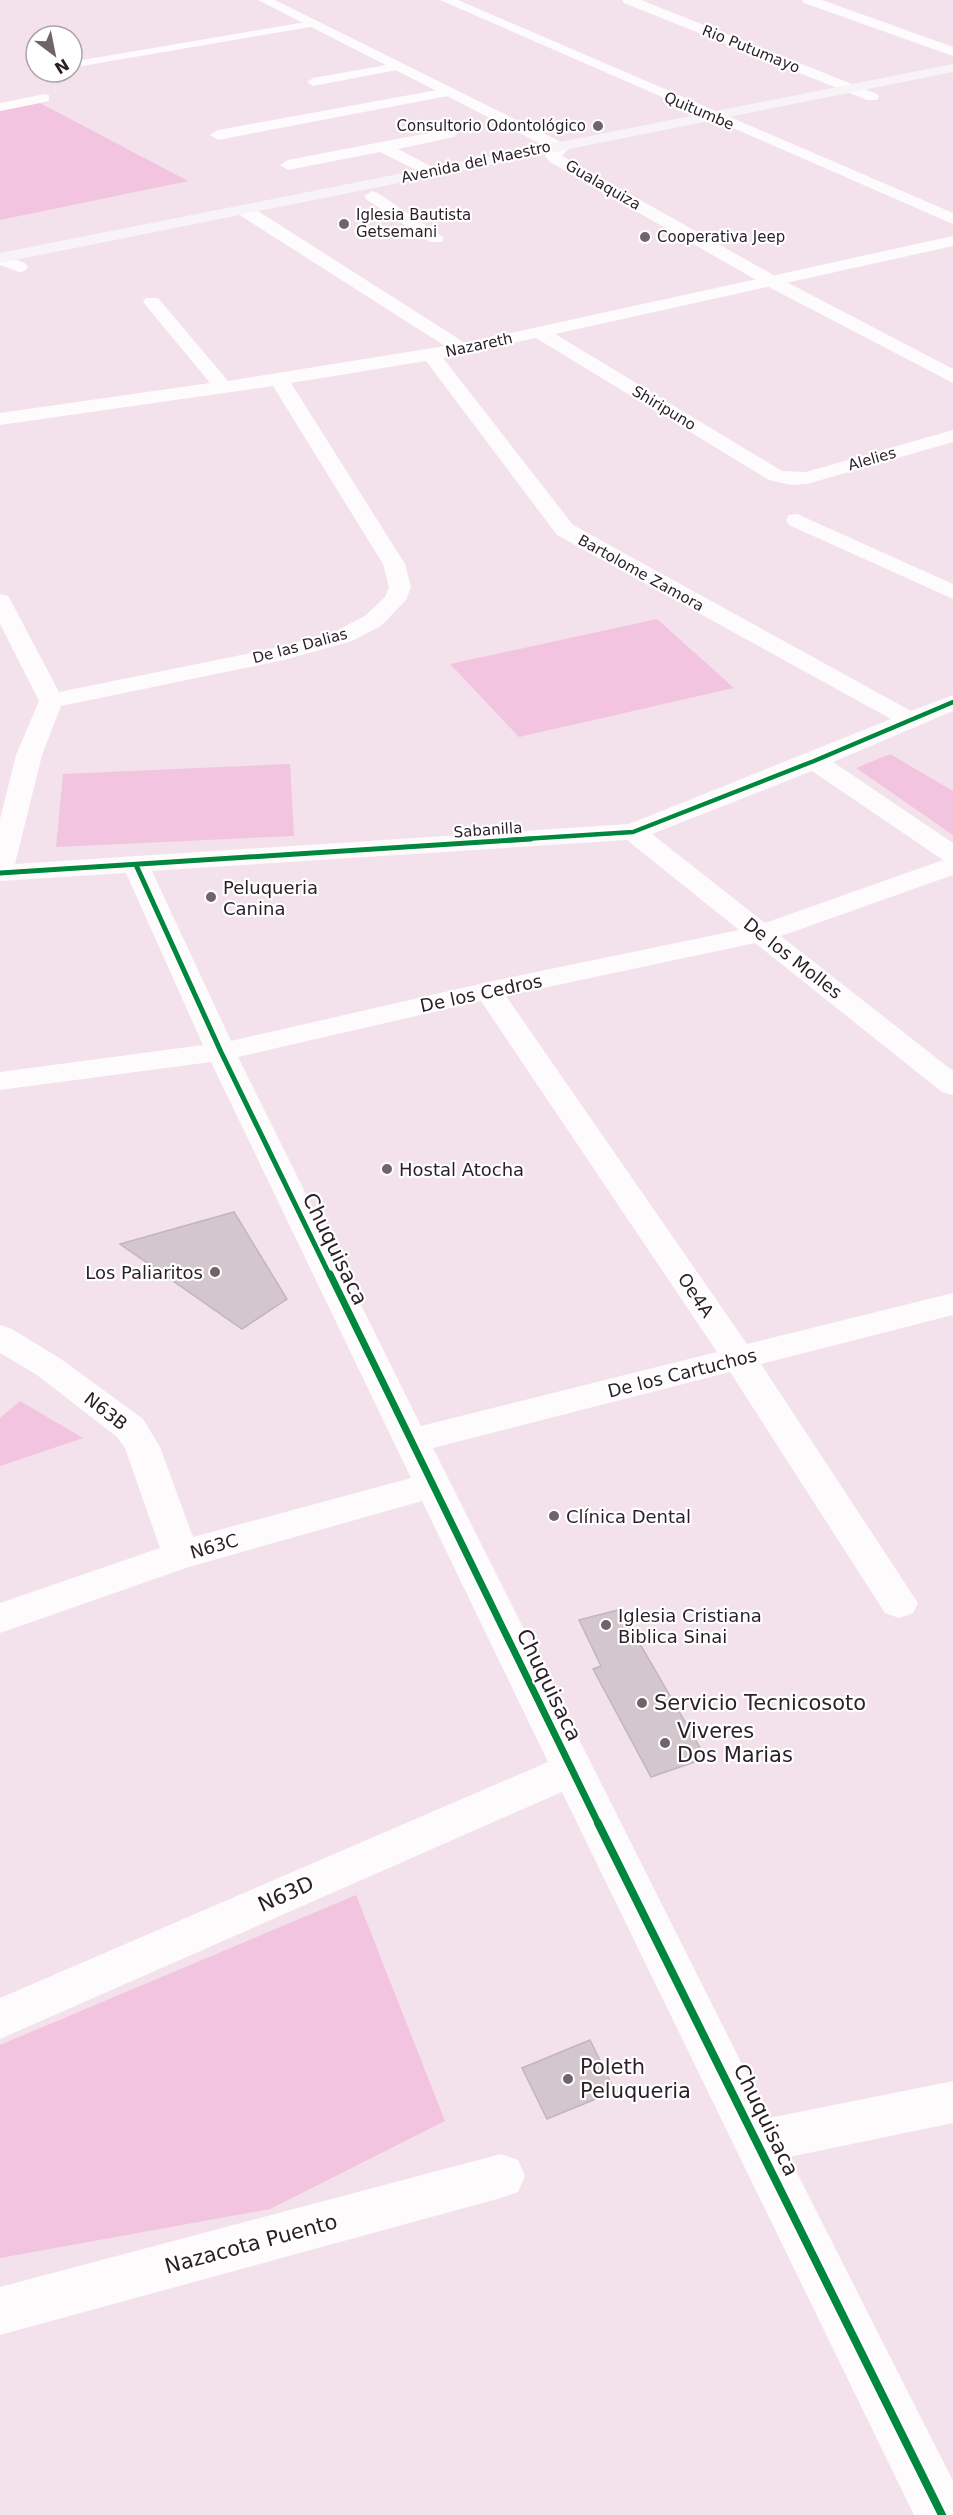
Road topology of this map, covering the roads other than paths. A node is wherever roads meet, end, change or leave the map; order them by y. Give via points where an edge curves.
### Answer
1 (265, 0) edge
2 (447, 0) edge
3 (629, 0) edge
4 (809, 0) edge
5 (312, 24) junction
6 (953, 52) edge
7 (84, 63) edge
8 (398, 67) junction
9 (953, 68) edge
10 (953, 81) edge
11 (313, 82) dead end
12 (849, 88) junction
13 (448, 92) junction
14 (872, 97) junction
15 (45, 98) dead end
16 (0, 106) edge
17 (710, 115) junction
18 (731, 124) junction
19 (449, 134) dead end
20 (218, 135) dead end
21 (382, 147) junction
22 (556, 152) junction
23 (288, 165) dead end
24 (430, 171) junction
25 (372, 196) junction
26 (251, 214) junction
27 (953, 219) edge
28 (436, 238) dead end
29 (953, 240) edge
30 (0, 258) edge
31 (19, 267) junction
32 (0, 271) edge
33 (771, 281) junction
34 (152, 302) dead end
35 (538, 332) junction
36 (462, 349) junction
37 (431, 354) junction
38 (953, 377) edge
39 (279, 379) junction
40 (223, 387) junction
41 (0, 419) edge
42 (953, 436) edge
43 (791, 479) joint
44 (797, 520) dead end
45 (953, 592) edge
46 (0, 602) edge
47 (51, 701) junction
48 (953, 702) edge
49 (912, 721) junction
50 (29, 756) junction
51 (0, 757) edge
52 (814, 761) junction
53 (633, 832) junction
54 (953, 855) edge
55 (136, 865) junction
56 (953, 866) edge
57 (0, 873) edge
58 (762, 933) junction
59 (488, 991) junction
60 (221, 1052) junction
61 (0, 1081) edge
62 (953, 1086) edge
63 (953, 1304) edge
64 (0, 1337) edge
65 (739, 1358) junction
66 (411, 1441) junction
67 (432, 1485) junction
68 (181, 1555) junction
69 (899, 1603) dead end
70 (0, 1618) edge
71 (572, 1770) junction
72 (0, 2019) edge
73 (953, 2103) edge
74 (758, 2142) junction
75 (501, 2176) dead end
76 (0, 2312) edge
77 (942, 2515) edge

1 - 5 street, Gualaquiza
2 - 17 street, Quitumbe
3 - 12 street, Rio Putumayo
4 - 6 street
5 - 7 lane
5 - 8 street, Gualaquiza
8 - 11 lane
8 - 13 street, Gualaquiza
9 - 12 main road, Avenida del Maestro
10 - 14 main road, Avenida del Maestro
12 - 14 street, Rio Putumayo
12 - 17 main road, Avenida del Maestro
13 - 20 street
13 - 22 street, Gualaquiza
14 - 18 main road, Avenida del Maestro
15 - 16 lane
17 - 18 street, Quitumbe
17 - 22 main road, Avenida del Maestro
18 - 22 main road, Avenida del Maestro
18 - 27 street, Quitumbe
19 - 21 street
21 - 23 street
21 - 24 street
22 - 24 main road, Avenida del Maestro
22 - 25 main road, Avenida del Maestro
22 - 33 street, Gualaquiza
24 - 26 main road, Avenida del Maestro
25 - 26 main road, Avenida del Maestro
25 - 28 street
26 - 30 main road, Avenida del Maestro
26 - 31 main road, Avenida del Maestro
26 - 36 street
29 - 33 street, Nazareth
30 - 31 street
31 - 32 main road, Avenida del Maestro
33 - 35 street, Nazareth
33 - 38 street, Gualaquiza
34 - 40 street
35 - 36 street, Nazareth
35 - 43 street, Shiripuno via 776,476
36 - 37 street, Nazareth
37 - 39 street, Nazareth
37 - 49 street, Bartolome Zamora via 565,530
39 - 40 street, Nazareth
39 - 47 street, De las Dalias via 394,564 400,586 395,600 373,621 329,641
40 - 41 street, Nazareth
42 - 43 street, Alelies via 807,478
44 - 45 street
46 - 47 street
47 - 50 street
48 - 49 street, Sabanilla
49 - 52 street, Sabanilla
50 - 51 street
50 - 57 street
52 - 53 street, Sabanilla
52 - 54 street
53 - 55 street, Sabanilla
53 - 58 street, De los Molles
55 - 57 street, Sabanilla
55 - 60 street, Chuquisaca
56 - 58 street, De los Cedros
58 - 59 street, De los Cedros
58 - 62 street, De los Molles
59 - 60 street, De los Cedros
59 - 65 street, Oe4A
60 - 61 street, De los Cedros
60 - 66 street, Chuquisaca
63 - 65 street, De los Cartuchos
64 - 68 street, N63B via 130,1428 142,1447
65 - 66 street, De los Cartuchos
65 - 69 street, Oe4A
66 - 67 street, Chuquisaca
67 - 68 street, N63C
67 - 71 street, Chuquisaca
68 - 70 street, N63C
71 - 72 street, N63D
71 - 74 street, Chuquisaca
73 - 74 street
74 - 77 street, Chuquisaca
75 - 76 street, Nazacota Puento

